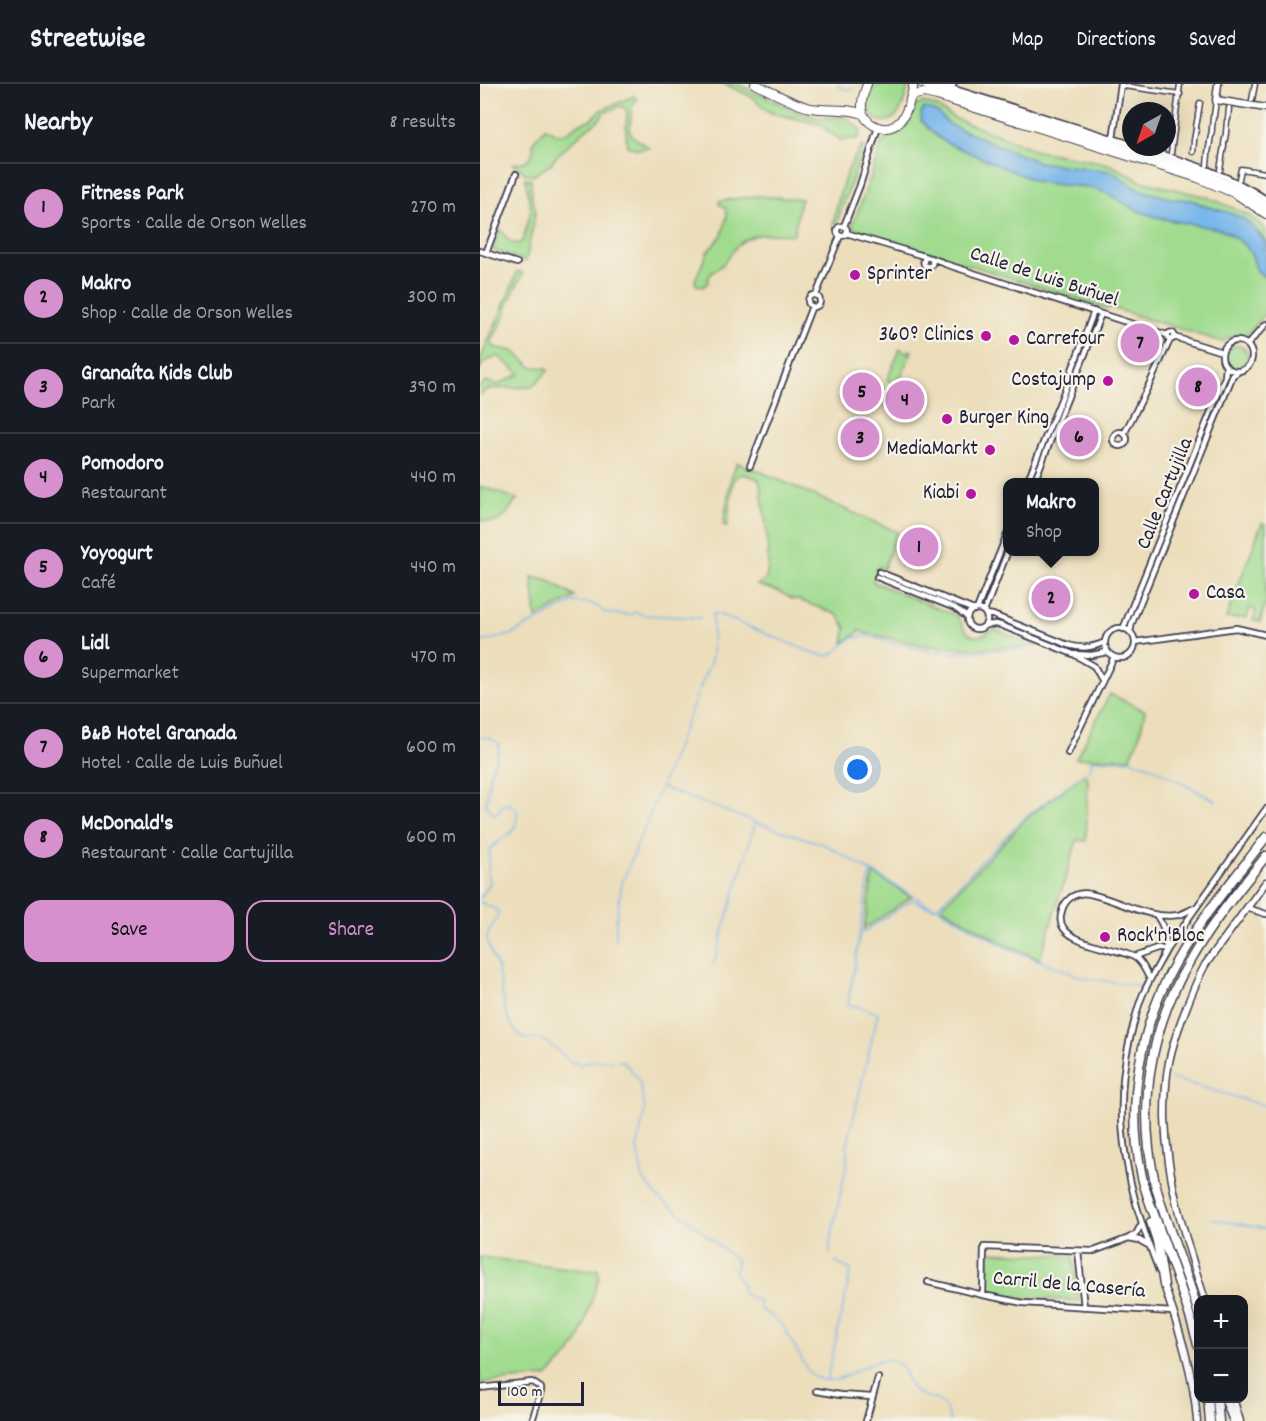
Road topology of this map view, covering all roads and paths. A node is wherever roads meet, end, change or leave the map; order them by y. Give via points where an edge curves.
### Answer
1 (755, 84) edge
2 (867, 84) edge
3 (913, 84) edge
4 (923, 84) edge
5 (938, 84) edge
6 (1180, 84) edge
7 (1218, 84) edge
8 (1255, 84) edge
9 (1123, 85) edge
10 (1180, 94) junction
11 (911, 96) junction
12 (1216, 100) junction
13 (1252, 100) dead end
14 (1200, 103) dead end
15 (1229, 108) dead end
16 (1266, 108) edge
17 (863, 114) junction
18 (1176, 120) edge
19 (878, 127) junction
20 (1113, 139) junction
21 (1122, 142) edge
22 (1168, 156) edge
23 (1191, 160) dead end
24 (1207, 165) dead end
25 (1220, 170) dead end
26 (1266, 173) edge
27 (516, 174) dead end
28 (1239, 179) dead end
29 (1266, 199) edge
30 (1266, 206) edge
31 (1266, 214) edge
32 (844, 226) junction
33 (846, 233) junction
34 (840, 236) junction
35 (483, 252) edge
36 (927, 259) junction
37 (517, 263) dead end
38 (945, 264) junction
39 (1094, 312) junction
40 (1101, 314) junction
41 (1266, 324) edge
42 (1170, 337) junction
43 (1247, 345) junction
44 (1222, 352) junction
45 (1226, 367) junction
46 (1238, 372) junction
47 (1125, 434) dead end
48 (750, 466) dead end
49 (1029, 478) edge
50 (1036, 478) edge
51 (1003, 544) edge
52 (1006, 556) edge
53 (878, 574) dead end
54 (886, 578) junction
55 (976, 609) junction
56 (985, 613) junction
57 (966, 617) junction
58 (986, 625) junction
59 (1123, 628) junction
60 (1130, 632) junction
61 (1266, 635) edge
62 (1105, 642) junction
63 (1135, 642) junction
64 (1107, 652) junction
65 (1073, 654) junction
66 (1114, 657) junction
67 (1102, 680) junction
68 (1068, 753) dead end
69 (1266, 809) edge
70 (1266, 837) edge
71 (1266, 856) edge
72 (1266, 882) edge
73 (1197, 907) junction
74 (1247, 908) junction
75 (1266, 914) edge
76 (1157, 916) junction
77 (1167, 949) junction
78 (1134, 957) junction
79 (1150, 979) junction
80 (1151, 1207) junction
81 (1142, 1227) junction
82 (1129, 1238) junction
83 (1148, 1245) junction
84 (1078, 1251) junction
85 (928, 1282) dead end
86 (1164, 1285) junction
87 (1204, 1295) edge
88 (983, 1296) junction
89 (1194, 1300) edge
90 (1084, 1307) junction
91 (1173, 1312) junction
92 (1194, 1332) edge
93 (878, 1378) dead end
94 (480, 1388) edge
95 (816, 1391) dead end
96 (872, 1397) junction
97 (1208, 1403) edge
98 (1217, 1403) edge
99 (1227, 1403) edge
100 (1235, 1403) edge
101 (532, 1421) edge
102 (866, 1421) edge
103 (1197, 1421) edge
104 (1210, 1421) edge
105 (1219, 1421) edge
106 (1233, 1421) edge
107 (1240, 1421) edge

1 - 17 main road via 797,104
2 - 17 main road via 861,106
3 - 11 main road
4 - 30 main road via 1199,172
5 - 20 street
6 - 10 street
7 - 12 street
8 - 13 street
9 - 10 street
9 - 20 street
10 - 18 street
11 - 19 main road via 899,123
11 - 31 main road via 937,96 1198,178
12 - 16 street
12 - 24 street
14 - 23 street
15 - 25 street
17 - 19 main road
19 - 32 street
20 - 21 street
22 - 29 street via 1238,182
26 - 28 street via 1241,169
27 - 35 street
32 - 33 street
32 - 34 street via 837,229
33 - 34 street
33 - 36 street, Calle de Luis Buñuel
34 - 48 street via 816,295 808,300 812,306
35 - 37 street
36 - 38 street, Calle de Luis Buñuel
36 - 38 street, Calle de Luis Buñuel via 926,266
38 - 39 street, Calle de Luis Buñuel
39 - 40 street, Calle de Luis Buñuel
39 - 49 street
40 - 42 street, Calle de Luis Buñuel
40 - 50 street
41 - 43 street
42 - 44 street, Calle de Luis Buñuel
42 - 47 street
43 - 44 street via 1231,342
43 - 46 street via 1252,361
44 - 45 street
45 - 46 street
45 - 59 street, Calle Cartujilla
46 - 60 street, Calle Cartujilla via 1233,375
51 - 55 street
52 - 56 street
53 - 54 street
54 - 55 street
54 - 57 street via 955,608
55 - 56 street
55 - 57 street
56 - 58 street
56 - 62 street via 1077,648
57 - 58 street via 969,627 975,630
58 - 65 street via 1003,626
59 - 60 street
59 - 62 street via 1112,630
60 - 63 street
61 - 63 street via 1236,628
62 - 64 street
63 - 66 street via 1131,654
64 - 65 street
64 - 66 street
65 - 67 street via 1094,666
66 - 67 street
67 - 68 street
69 - 73 street
70 - 80 highway via 1187,944 1152,1015 1140,1059 1135,1102 1137,1145
71 - 89 highway via 1186,967 1166,1007 1151,1064 1147,1104 1150,1154 1165,1216
72 - 74 street
73 - 76 street via 1179,915
73 - 77 street
74 - 75 street
74 - 87 street via 1199,976 1175,1039 1166,1084 1166,1147 1172,1187
76 - 77 street via 1163,925
76 - 78 street via 1087,893 1067,900 1060,919 1065,930 1076,938
77 - 78 street
77 - 79 street
78 - 79 street
79 - 81 street via 1134,1020 1122,1088 1124,1153
80 - 86 highway via 1150,1220
80 - 92 highway
81 - 82 street
81 - 83 street
82 - 83 street
82 - 84 street via 1094,1251
83 - 86 street
84 - 88 street via 984,1247
84 - 90 street
85 - 88 street, Carril de la Casería
86 - 91 street
88 - 90 street, Carril de la Casería
90 - 91 street, Carril de la Casería
91 - 103 street via 1189,1365
93 - 96 street
94 - 101 street via 532,1383 541,1388
95 - 96 street
96 - 102 street
97 - 104 highway
98 - 105 highway
99 - 106 highway
100 - 107 street

